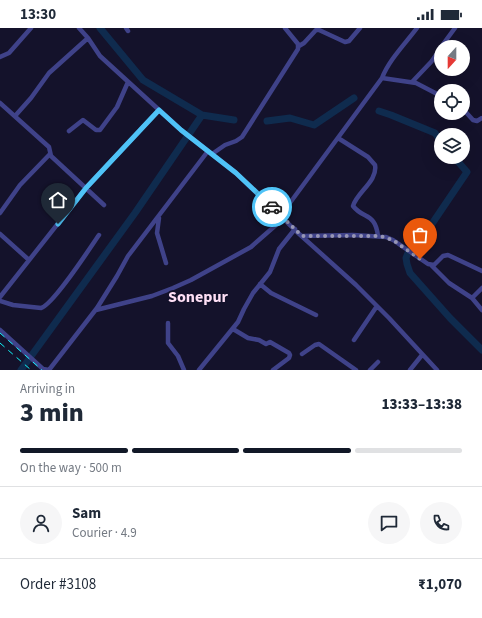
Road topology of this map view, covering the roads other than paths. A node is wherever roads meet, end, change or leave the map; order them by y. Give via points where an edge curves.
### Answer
1 (31, 28) edge
2 (79, 28) edge
3 (285, 28) edge
4 (360, 28) edge
5 (417, 28) edge
6 (455, 28) edge
7 (88, 38) junction
8 (446, 40) edge
9 (299, 46) junction
10 (434, 56) edge
11 (0, 57) edge
12 (382, 78) junction
13 (128, 82) junction
14 (412, 82) junction
15 (434, 92) edge
16 (0, 103) edge
17 (159, 110) junction
18 (15, 116) junction
19 (470, 117) edge
20 (482, 118) edge
21 (477, 122) junction
22 (482, 126) edge
23 (69, 131) dead end
24 (338, 138) junction
25 (210, 153) junction
26 (50, 154) junction
27 (86, 188) junction
28 (104, 205) dead end
29 (0, 213) edge
30 (159, 215) junction
31 (282, 217) junction
32 (295, 229) junction
33 (0, 234) edge
34 (99, 235) dead end
35 (302, 236) junction
36 (378, 236) junction
37 (30, 260) junction
38 (166, 262) dead end
39 (431, 265) junction
40 (482, 271) edge
41 (260, 284) junction
42 (482, 288) edge
43 (0, 296) edge
44 (472, 298) junction
45 (0, 301) edge
46 (377, 306) junction
47 (96, 310) junction
48 (482, 310) edge
49 (316, 315) dead end
50 (168, 323) dead end
51 (232, 329) junction
52 (0, 330) edge
53 (354, 340) dead end
54 (302, 354) dead end
55 (422, 355) junction
56 (378, 362) dead end
57 (352, 369) edge
58 (47, 370) edge
59 (184, 370) edge
60 (199, 370) edge
61 (273, 370) edge
62 (370, 370) edge
63 (410, 370) edge
64 (437, 370) edge

1 - 11 street via 9,53
2 - 7 street
3 - 9 street
4 - 9 street via 345,42 316,30
5 - 12 street via 396,54
6 - 8 street
7 - 13 street via 100,56
7 - 18 street via 49,74
9 - 25 street via 242,137
10 - 14 street
12 - 14 street
12 - 24 street
13 - 17 street
13 - 23 street via 117,107 100,130 82,120
14 - 15 street
16 - 18 street
17 - 25 street
17 - 27 street
18 - 26 street via 50,148
19 - 21 street
20 - 21 street
21 - 22 street
24 - 31 street
24 - 36 street via 368,157 375,165 374,174 353,206 373,220
25 - 30 street
25 - 31 street via 236,173
26 - 27 street
26 - 29 street via 20,185
27 - 28 street
27 - 37 street
30 - 38 street via 158,233
30 - 47 street via 128,256
31 - 32 street
31 - 47 street via 251,247 191,280 152,296
32 - 35 street
32 - 41 street via 279,249 270,272
33 - 37 street
34 - 45 street via 58,292 43,307 13,305
35 - 36 street
35 - 46 street
36 - 39 street via 390,238
37 - 43 street
39 - 40 street via 442,256 448,255
39 - 44 street via 446,281
41 - 49 street via 271,293
41 - 51 street
42 - 44 street
44 - 48 street
46 - 53 street
46 - 55 street
47 - 58 street
50 - 59 street via 168,343
51 - 60 street
51 - 61 street via 250,339 266,344 270,342 289,353 289,358
52 - 58 street
54 - 57 street via 319,344
55 - 63 street
55 - 64 street
56 - 62 street

